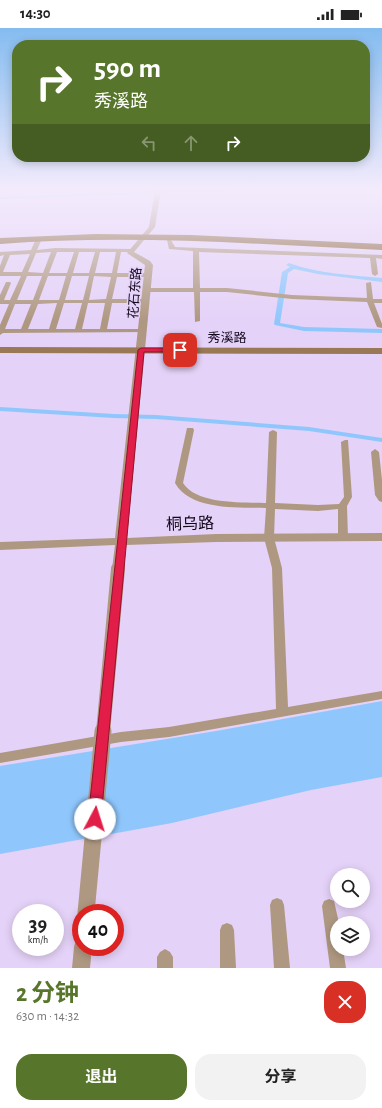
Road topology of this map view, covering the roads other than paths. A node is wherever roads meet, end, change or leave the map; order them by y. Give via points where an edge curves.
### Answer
1 (146, 234) edge
2 (141, 239) junction
3 (38, 241) junction
4 (169, 241) junction
5 (0, 243) edge
6 (382, 248) edge
7 (196, 249) junction
8 (55, 250) junction
9 (77, 250) junction
10 (98, 250) junction
11 (119, 250) junction
12 (131, 250) junction
13 (34, 251) junction
14 (8, 253) junction
15 (0, 254) edge
16 (373, 257) junction
17 (382, 257) edge
18 (0, 274) edge
19 (375, 274) dead end
20 (24, 275) junction
21 (46, 275) junction
22 (69, 275) junction
23 (92, 275) junction
24 (114, 275) junction
25 (148, 275) junction
26 (8, 283) dead end
27 (369, 283) dead end
28 (147, 290) junction
29 (196, 290) junction
30 (13, 301) junction
31 (36, 301) junction
32 (61, 301) junction
33 (85, 301) junction
34 (109, 301) junction
35 (146, 301) junction
36 (370, 301) junction
37 (382, 301) edge
38 (0, 302) edge
39 (3, 318) edge
40 (197, 321) dead end
41 (380, 327) dead end
42 (24, 331) junction
43 (52, 331) junction
44 (78, 331) junction
45 (103, 331) junction
46 (143, 331) junction
47 (0, 332) edge
48 (0, 346) edge
49 (382, 348) edge
50 (141, 349) junction
51 (0, 350) edge
52 (382, 351) edge
53 (190, 430) dead end
54 (273, 432) dead end
55 (345, 442) dead end
56 (375, 452) dead end
57 (382, 499) edge
58 (270, 506) junction
59 (342, 506) junction
60 (382, 537) edge
61 (269, 538) junction
62 (343, 538) junction
63 (122, 542) junction
64 (0, 546) edge
65 (382, 695) edge
66 (282, 713) junction
67 (0, 758) edge
68 (87, 904) edge
69 (277, 905) dead end
70 (329, 906) dead end
71 (227, 930) dead end
72 (82, 956) edge
73 (81, 968) edge
74 (228, 968) edge
75 (282, 968) edge
76 (338, 968) edge

1 - 2 street, 花石东路
2 - 3 main road
2 - 4 main road
2 - 5 main road via 70,237
2 - 6 main road
2 - 12 street, 花石东路
3 - 5 main road
3 - 13 street
4 - 6 main road
4 - 7 street via 171,248
7 - 16 street
7 - 29 street
8 - 9 street
8 - 13 street
8 - 21 street
9 - 10 street
9 - 22 street
10 - 11 street
10 - 23 street
11 - 12 street
11 - 24 street
12 - 25 street, 花石东路 via 130,254 148,262
13 - 14 street
13 - 20 street
14 - 15 street
14 - 18 street
16 - 17 street
16 - 19 street
18 - 20 street
20 - 21 street
20 - 30 street
21 - 22 street
21 - 31 street
22 - 23 street
22 - 32 street
23 - 24 street
23 - 33 street
24 - 25 street
24 - 34 street
25 - 28 street, 花石东路
26 - 38 street
27 - 36 street
28 - 29 street
28 - 35 street, 花石东路
29 - 36 street
29 - 40 street
30 - 31 street
30 - 38 street
30 - 39 street
31 - 32 street
31 - 42 street
32 - 33 street
32 - 43 street
33 - 34 street
33 - 44 street
34 - 35 street
34 - 45 street
35 - 46 street, 花石东路
36 - 37 street
36 - 41 street
39 - 47 street
42 - 43 street
42 - 47 street
43 - 44 street
44 - 45 street
45 - 46 street
46 - 50 street, 花石东路
48 - 50 main road, 秀溪路
49 - 50 main road, 秀溪路
50 - 51 main road, 秀溪路
50 - 52 main road, 秀溪路
50 - 63 street, 花石东路
53 - 58 street via 179,483 182,488 194,496 214,503
54 - 58 street
55 - 59 street via 348,497
56 - 57 street via 379,495
58 - 59 street
58 - 61 street
59 - 62 street
60 - 62 street, 桐乌路
61 - 62 street, 桐乌路
61 - 63 street, 桐乌路
61 - 66 street via 277,568
63 - 64 street, 桐乌路
63 - 68 street, 花石东路, bridge
65 - 66 street
66 - 67 street
69 - 75 street
70 - 76 street
71 - 74 street
72 - 73 street

